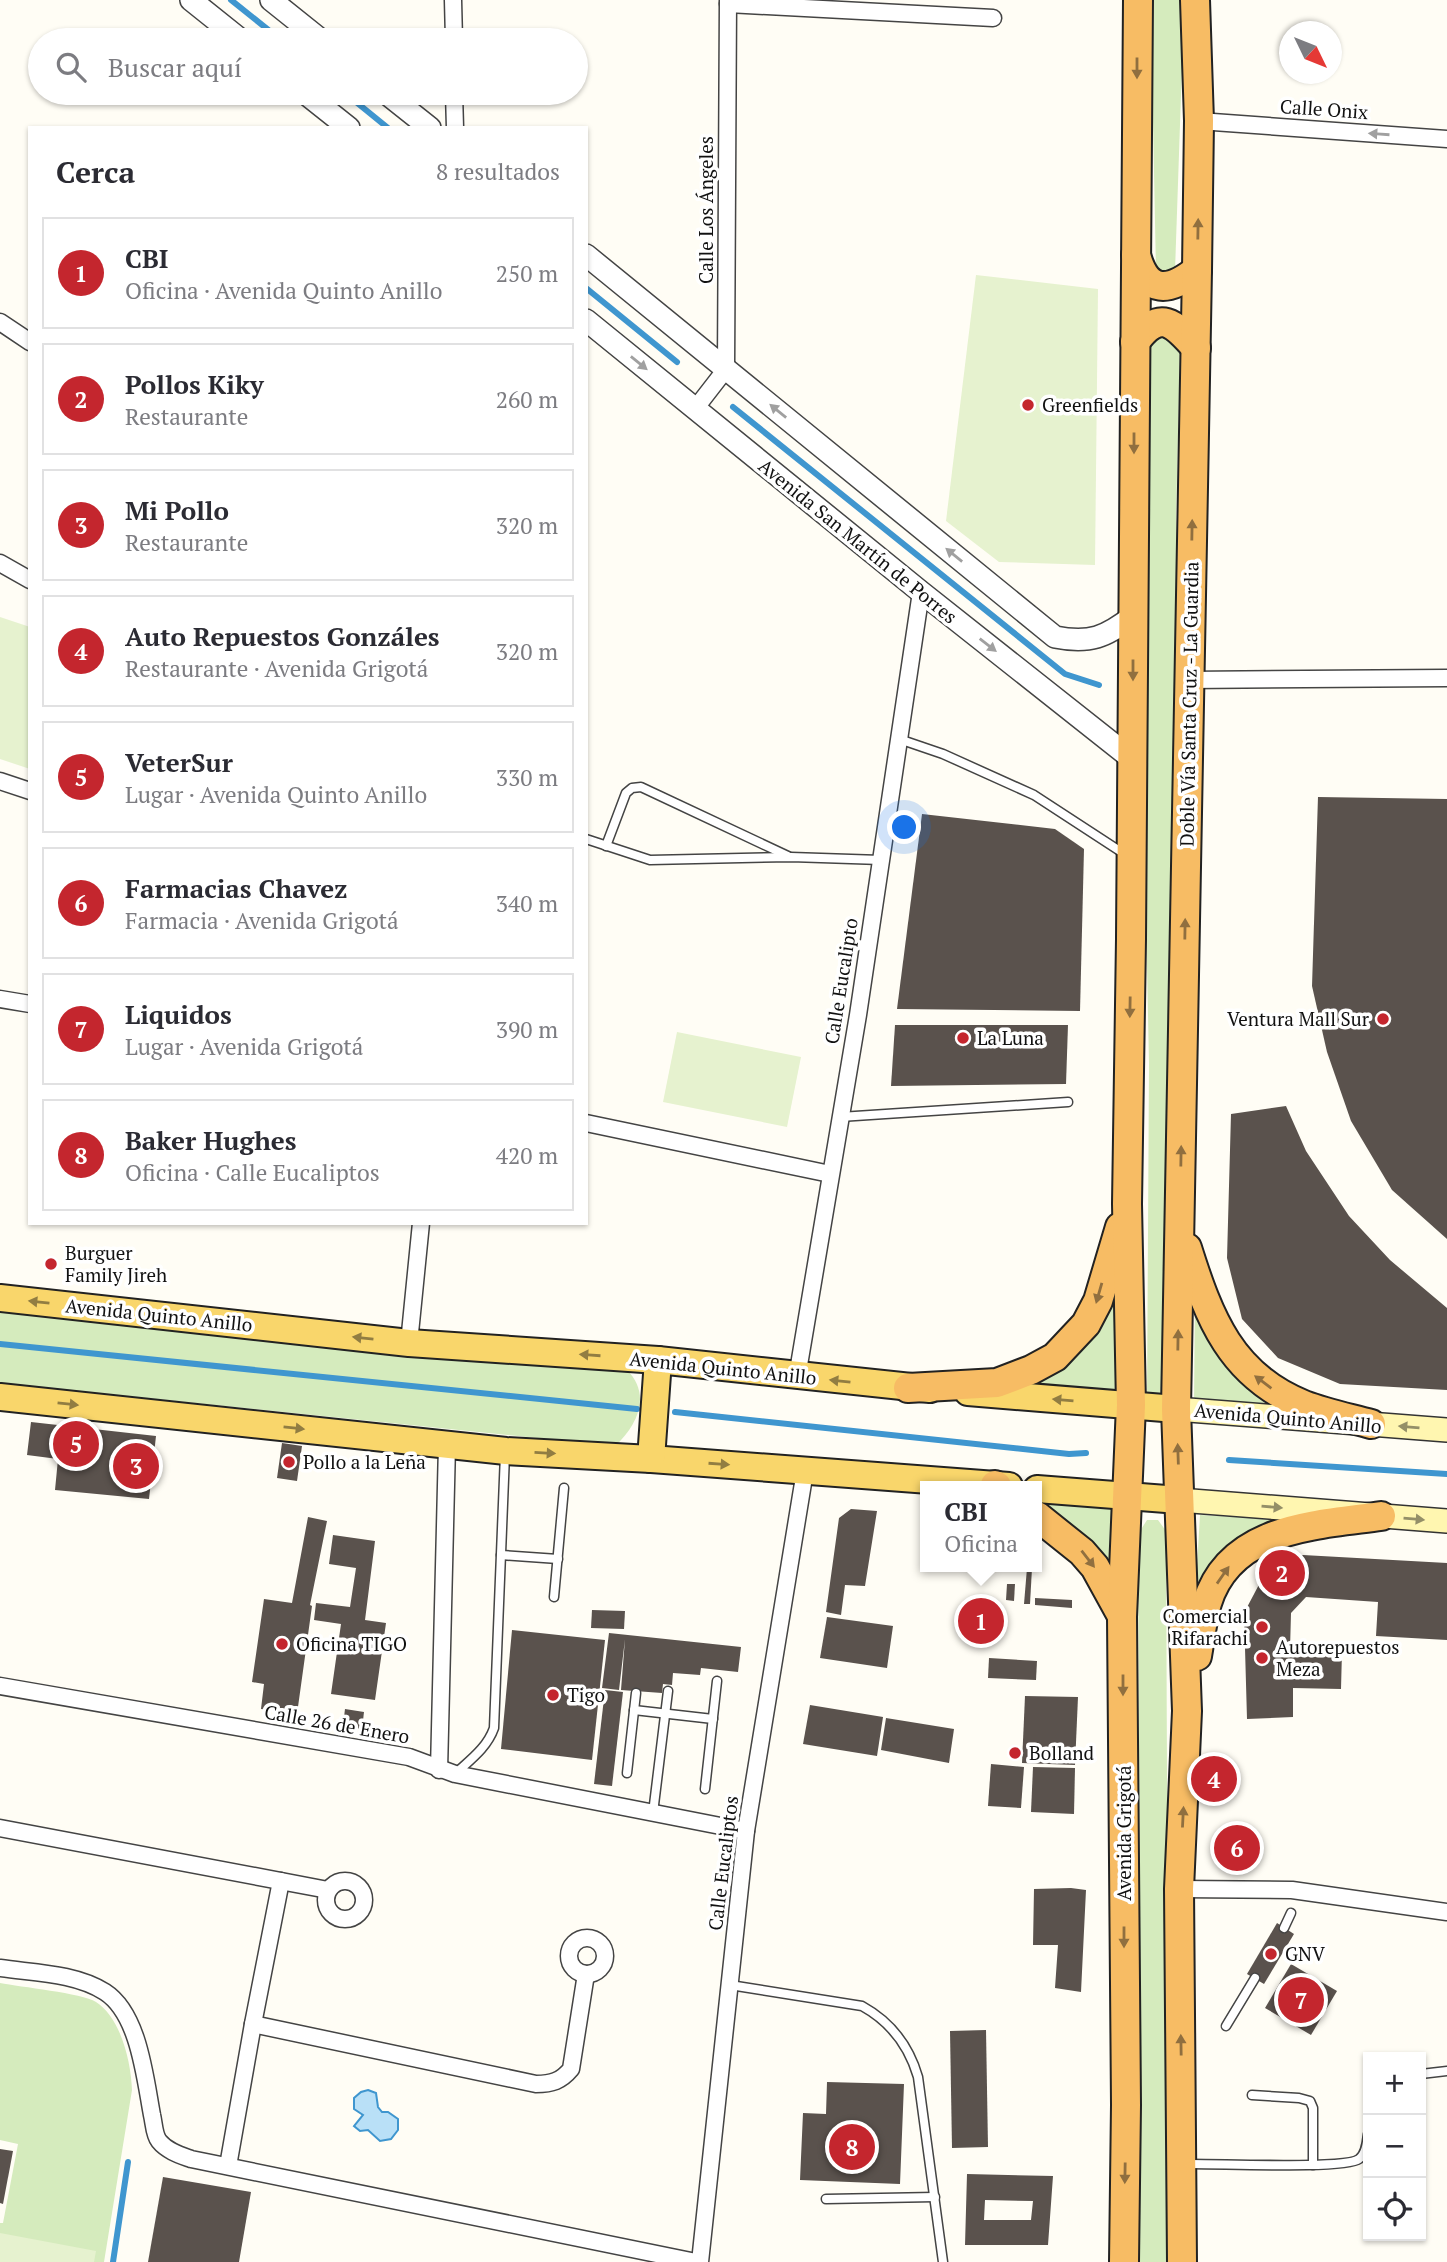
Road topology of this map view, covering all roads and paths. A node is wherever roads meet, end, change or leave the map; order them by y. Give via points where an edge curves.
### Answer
1 (191, 0) edge
2 (271, 0) edge
3 (453, 0) edge
4 (1138, 0) edge
5 (1195, 0) edge
6 (728, 2) edge
7 (993, 18) dead end
8 (226, 28) edge
9 (306, 28) edge
10 (454, 28) edge
11 (320, 105) edge
12 (401, 105) edge
13 (454, 105) edge
14 (1199, 121) junction
15 (346, 126) edge
16 (427, 126) edge
17 (455, 126) edge
18 (1447, 139) edge
19 (1136, 252) junction
20 (588, 257) edge
21 (1197, 270) junction
22 (0, 322) edge
23 (588, 322) edge
24 (28, 341) edge
25 (1135, 342) junction
26 (1196, 348) junction
27 (726, 369) junction
28 (695, 409) junction
29 (0, 564) edge
30 (28, 579) edge
31 (922, 592) junction
32 (1133, 615) junction
33 (1447, 678) edge
34 (1188, 680) junction
35 (899, 739) junction
36 (1132, 759) junction
37 (0, 781) edge
38 (28, 790) edge
39 (588, 840) edge
40 (606, 846) junction
41 (791, 857) junction
42 (1132, 858) junction
43 (881, 860) junction
44 (0, 999) edge
45 (28, 1004) edge
46 (1068, 1102) dead end
47 (839, 1117) junction
48 (588, 1123) edge
49 (830, 1174) junction
50 (1127, 1204) junction
51 (1179, 1224) junction
52 (421, 1225) edge
53 (0, 1298) edge
54 (409, 1343) junction
55 (658, 1360) junction
56 (797, 1377) junction
57 (908, 1388) junction
58 (0, 1397) edge
59 (1130, 1405) junction
60 (1176, 1409) junction
61 (1371, 1424) junction
62 (1447, 1430) edge
63 (447, 1445) junction
64 (506, 1451) junction
65 (651, 1459) junction
66 (805, 1471) junction
67 (935, 1481) edge
68 (564, 1488) dead end
69 (1042, 1489) edge
70 (1126, 1496) junction
71 (1180, 1500) junction
72 (1381, 1516) junction
73 (1042, 1520) edge
74 (1447, 1521) edge
75 (501, 1555) junction
76 (558, 1559) junction
77 (554, 1597) dead end
78 (1122, 1617) junction
79 (717, 1681) dead end
80 (0, 1686) edge
81 (668, 1691) dead end
82 (636, 1693) dead end
83 (634, 1710) junction
84 (1187, 1711) junction
85 (665, 1713) junction
86 (713, 1719) junction
87 (447, 1772) junction
88 (627, 1773) dead end
89 (705, 1788) dead end
90 (653, 1814) junction
91 (0, 1828) edge
92 (746, 1832) junction
93 (281, 1881) junction
94 (1180, 1889) junction
95 (328, 1890) dead end
96 (1447, 1912) edge
97 (1291, 1913) dead end
98 (1284, 1928) dead end
99 (0, 1968) edge
100 (586, 1974) dead end
101 (1255, 1978) dead end
102 (730, 1985) junction
103 (253, 2024) junction
104 (1226, 2026) dead end
105 (1447, 2071) edge
106 (1426, 2073) edge
107 (1252, 2095) dead end
108 (1363, 2154) edge
109 (1182, 2164) junction
110 (1314, 2165) junction
111 (228, 2166) junction
112 (935, 2197) junction
113 (826, 2199) dead end
114 (698, 2262) edge
115 (943, 2262) edge
116 (1124, 2262) edge
117 (1182, 2262) edge

1 - 8 street
2 - 9 street
3 - 10 street
4 -> 19 highway
5 - 14 highway, Doble Vía Santa Cruz - La Guardia
6 - 7 street
6 - 27 street, Calle Los Ángeles
11 - 15 street
12 - 16 street
13 - 17 street
18 -> 14 street, Calle Onix
21 -> 14 highway, Doble Vía Santa Cruz - La Guardia
19 - 21 highway via 1147,280 1165,287 1180,283
19 - 25 highway
20 - 27 street
21 - 26 highway, Doble Vía Santa Cruz - La Guardia
22 - 24 street
23 -> 28 street, Avenida San Martín de Porres
25 - 26 highway via 1145,328 1164,321 1172,323
25 -> 32 highway
34 -> 26 highway, Doble Vía Santa Cruz - La Guardia
27 - 28 street
32 -> 27 street via 1096,638 1055,637
28 - 31 street, Avenida San Martín de Porres
29 - 30 street
31 - 35 street, Calle Eucalipto
31 -> 36 street, Avenida San Martín de Porres
32 -> 36 highway
33 - 34 street
51 -> 34 highway, Doble Vía Santa Cruz - La Guardia
35 - 42 lane via 1034,795
35 - 43 street, Calle Eucalipto
36 - 42 highway
37 - 38 street
39 - 40 lane
40 - 41 lane via 650,860
40 - 41 lane via 626,793 641,787
41 - 43 lane
42 -> 50 highway
43 - 47 street, Calle Eucalipto
44 - 45 street
46 - 47 lane
47 - 49 street, Calle Eucalipto
48 - 49 street
49 - 56 street, Calle Eucalipto
50 -> 57 highway via 1098,1301 1086,1324 1055,1357 997,1382
50 - 59 highway
60 -> 51 highway, Doble Vía Santa Cruz - La Guardia
61 -> 51 highway via 1304,1405 1264,1385 1236,1359 1198,1284
52 - 54 street
54 -> 53 main road, Avenida Quinto Anillo
55 -> 54 main road, Avenida Quinto Anillo
55 - 56 main road, Avenida Quinto Anillo
55 - 65 main road
57 -> 56 main road, Avenida Quinto Anillo
59 -> 57 main road, Avenida Quinto Anillo
58 -> 63 main road
59 - 60 main road, Avenida Quinto Anillo
59 - 70 highway, Avenida Grigotá
60 - 61 main road, Avenida Quinto Anillo
71 -> 60 highway
62 -> 61 main road, Avenida Quinto Anillo
63 - 64 main road
63 - 87 street
64 -> 65 main road
64 - 75 lane
65 -> 66 main road
66 - 67 main road
66 - 92 street, Calle Eucaliptos
68 - 76 lane
69 - 70 main road
70 - 71 main road
70 - 78 highway, Avenida Grigotá
71 -> 72 main road
71 - 84 highway
72 -> 74 main road
84 -> 72 highway via 1208,1601 1235,1558 1275,1535
73 -> 78 highway via 1082,1552
75 - 76 lane
75 - 87 lane via 494,1728 484,1747
76 - 77 lane
78 -> 116 highway, Avenida Grigotá
79 - 86 lane
80 - 87 street, Calle 26 de Enero via 409,1757
81 - 85 lane
82 - 83 lane
83 - 85 lane
83 - 88 lane
94 -> 84 highway
85 - 86 lane
85 - 90 lane
86 - 89 lane
87 - 90 street, Calle 26 de Enero
90 - 92 street, Calle 26 de Enero
91 - 93 street
92 - 102 street, Calle Eucaliptos
93 - 95 street
93 - 103 street
94 - 96 street via 1292,1890
109 -> 94 highway
97 - 98 lane
99 - 111 street via 64,1977 108,1994 129,2020 157,2140 174,2153
100 - 103 street via 571,2069 550,2084
101 - 104 lane
102 - 112 lane via 862,2006 880,2016 913,2059
102 - 114 street, Calle Eucaliptos
103 - 111 street
105 - 106 lane
107 - 110 lane via 1310,2101
108 - 110 lane via 1350,2163
109 - 110 lane
109 - 117 highway
111 - 114 street
112 - 113 lane
112 - 115 lane

